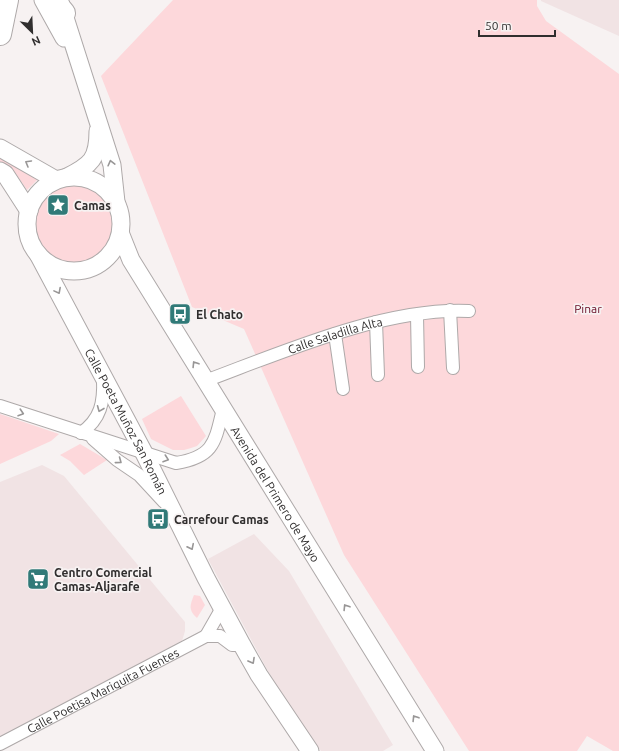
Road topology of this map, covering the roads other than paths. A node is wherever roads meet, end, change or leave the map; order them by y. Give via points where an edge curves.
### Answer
1 (7, 0) edge
2 (43, 0) edge
3 (58, 4) edge
4 (0, 34) edge
5 (82, 72) junction
6 (98, 120) junction
7 (0, 148) edge
8 (0, 171) edge
9 (60, 179) junction
10 (116, 202) junction
11 (29, 211) junction
12 (120, 236) junction
13 (40, 256) junction
14 (450, 310) junction
15 (469, 311) dead end
16 (417, 315) junction
17 (376, 322) junction
18 (335, 334) junction
19 (418, 367) dead end
20 (453, 368) dead end
21 (378, 375) dead end
22 (103, 378) junction
23 (205, 381) junction
24 (343, 389) dead end
25 (0, 406) edge
26 (223, 409) junction
27 (85, 434) junction
28 (143, 451) junction
29 (173, 512) junction
30 (222, 608) junction
31 (206, 636) junction
32 (242, 645) junction
33 (0, 744) edge
34 (310, 751) edge
35 (435, 751) edge

1 - 4 highway
2 - 5 main road
3 - 5 main road
5 - 6 main road
6 - 9 main road via 96,154 88,166
10 -> 6 main road via 112,165
9 -> 7 main road
8 - 11 main road via 5,174
9 - 10 main road via 82,177 99,183 112,194
9 - 11 main road via 42,190
10 - 12 main road via 122,220
11 - 13 main road via 28,235
12 - 13 main road via 109,257 85,270 60,269
23 -> 12 main road, Avenida del Primero de Mayo via 131,260
13 -> 22 main road, Calle Poeta Muñoz San Román
14 - 15 street, Calle Saladilla Alta
14 - 16 street, Calle Saladilla Alta
14 - 20 street
16 - 17 street, Calle Saladilla Alta
16 - 19 street
17 - 18 street, Calle Saladilla Alta
17 - 21 street
18 - 23 street, Calle Saladilla Alta
18 - 24 street
22 -> 27 street via 104,393 99,411
22 - 28 main road, Calle Poeta Muñoz San Román
23 - 26 main road, Avenida del Primero de Mayo
25 -> 27 street
28 -> 26 street via 176,463 198,457 209,450 216,440
35 -> 26 main road, Avenida del Primero de Mayo
27 - 28 street
27 -> 29 street via 139,475
28 - 29 main road, Calle Poeta Muñoz San Román
29 -> 30 main road, Calle Poeta Muñoz San Román
30 - 31 street
30 - 32 main road, Calle Poeta Muñoz San Román
31 - 32 street via 220,636 232,645
31 - 33 street, Calle Poetisa Mariquita Fuentes
32 -> 34 main road, Calle Poeta Muñoz San Román

